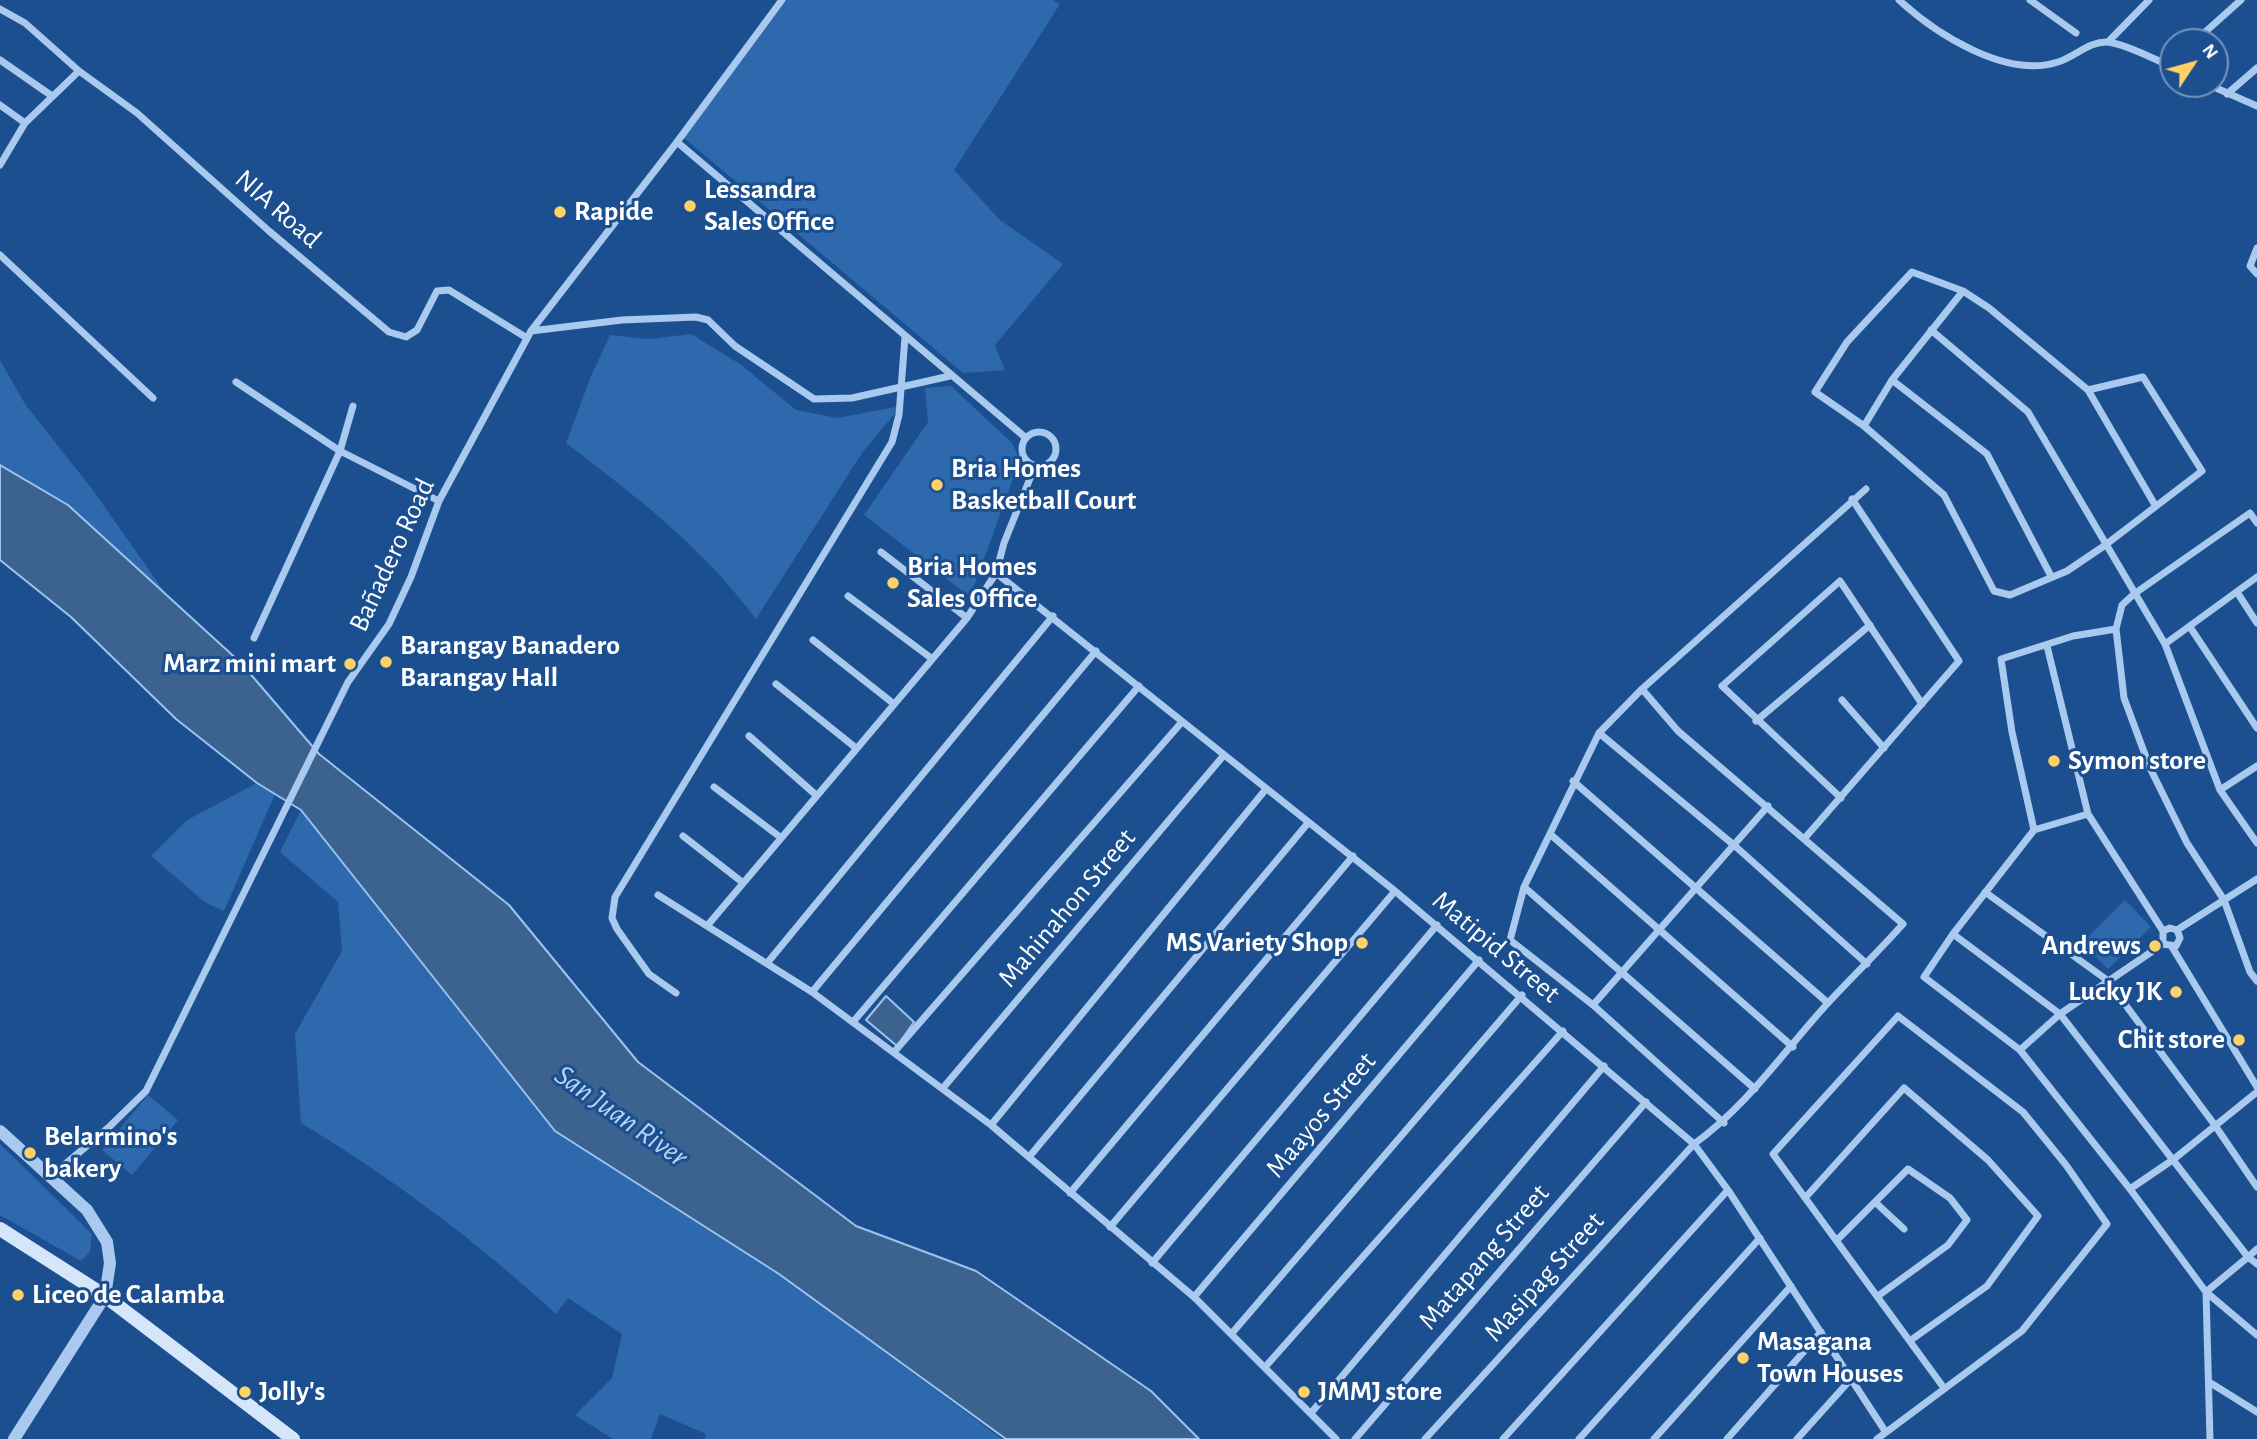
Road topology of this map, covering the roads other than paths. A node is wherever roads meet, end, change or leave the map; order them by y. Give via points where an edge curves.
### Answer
1 (782, 0) edge
2 (1899, 0) edge
3 (2030, 0) edge
4 (2149, 0) edge
5 (2241, 0) edge
6 (1909, 3) edge
7 (0, 9) edge
8 (2209, 28) edge
9 (2076, 33) dead end
10 (2108, 42) junction
11 (0, 60) edge
12 (2159, 60) edge
13 (2257, 68) edge
14 (79, 71) junction
15 (2229, 92) edge
16 (2229, 95) edge
17 (52, 96) junction
18 (0, 105) edge
19 (2257, 106) edge
20 (25, 123) junction
21 (677, 142) junction
22 (0, 165) edge
23 (2257, 248) edge
24 (0, 255) edge
25 (2257, 274) edge
26 (1963, 291) junction
27 (1931, 330) junction
28 (529, 335) junction
29 (905, 337) junction
30 (950, 376) junction
31 (1892, 380) junction
32 (236, 382) dead end
33 (901, 387) junction
34 (2088, 390) junction
35 (153, 398) dead end
36 (354, 406) dead end
37 (1864, 426) junction
38 (1026, 438) junction
39 (340, 451) junction
40 (1035, 466) junction
41 (1866, 489) dead end
42 (1852, 499) junction
43 (439, 501) junction
44 (2155, 505) junction
45 (2257, 523) edge
46 (2104, 546) junction
47 (881, 551) dead end
48 (996, 573) junction
49 (2051, 576) junction
50 (2257, 577) edge
51 (2237, 592) junction
52 (2134, 594) junction
53 (848, 596) dead end
54 (1053, 616) junction
55 (967, 618) junction
56 (2257, 623) edge
57 (1870, 625) junction
58 (2190, 627) junction
59 (2116, 629) junction
60 (254, 638) dead end
61 (813, 640) dead end
62 (2165, 644) junction
63 (2046, 646) junction
64 (1096, 651) junction
65 (931, 659) junction
66 (776, 684) dead end
67 (1139, 686) junction
68 (1642, 689) junction
69 (1843, 700) dead end
70 (1922, 704) junction
71 (894, 705) junction
72 (1756, 721) junction
73 (1181, 723) junction
74 (2257, 727) edge
75 (1600, 733) junction
76 (749, 736) dead end
77 (856, 748) junction
78 (1884, 748) junction
79 (1224, 755) junction
80 (2257, 766) edge
81 (1573, 781) junction
82 (714, 787) dead end
83 (1266, 789) junction
84 (2220, 790) junction
85 (816, 795) junction
86 (1841, 798) junction
87 (1768, 806) junction
88 (2088, 814) junction
89 (1308, 823) junction
90 (2034, 830) junction
91 (1550, 834) junction
92 (683, 836) dead end
93 (780, 836) junction
94 (1804, 839) junction
95 (2257, 843) edge
96 (1735, 846) junction
97 (1353, 856) junction
98 (2257, 879) edge
99 (742, 882) junction
100 (1524, 887) junction
101 (1696, 888) junction
102 (1395, 891) junction
103 (1985, 892) junction
104 (658, 895) dead end
105 (2224, 900) junction
106 (1437, 925) junction
107 (706, 926) junction
108 (1660, 928) junction
109 (2177, 930) junction
110 (2163, 931) junction
111 (1954, 934) junction
112 (2163, 944) junction
113 (2172, 947) junction
114 (1479, 960) junction
115 (768, 962) junction
116 (1867, 964) junction
117 (1624, 974) junction
118 (2107, 980) junction
119 (2257, 981) edge
120 (812, 992) junction
121 (676, 993) dead end
122 (1522, 995) junction
123 (1828, 1003) junction
124 (1593, 1005) junction
125 (2060, 1014) junction
126 (853, 1022) junction
127 (1563, 1031) junction
128 (1793, 1047) junction
129 (2020, 1050) junction
130 (895, 1051) junction
131 (1604, 1066) junction
132 (2257, 1087) edge
133 (943, 1088) junction
134 (1755, 1089) junction
135 (2257, 1092) edge
136 (1646, 1102) junction
137 (1724, 1123) junction
138 (2214, 1124) junction
139 (991, 1125) junction
140 (0, 1131) edge
141 (1694, 1144) junction
142 (1029, 1157) junction
143 (2174, 1159) junction
144 (49, 1177) junction
145 (2257, 1187) edge
146 (2130, 1189) junction
147 (1728, 1190) junction
148 (1070, 1193) junction
149 (1805, 1198) junction
150 (1875, 1202) junction
151 (1110, 1227) junction
152 (0, 1229) edge
153 (1904, 1229) dead end
154 (1760, 1238) junction
155 (1837, 1240) junction
156 (2257, 1249) edge
157 (2248, 1257) junction
158 (1152, 1263) junction
159 (2257, 1264) edge
160 (1791, 1286) junction
161 (2206, 1292) junction
162 (105, 1296) junction
163 (1878, 1296) junction
164 (1194, 1297) junction
165 (1233, 1332) junction
166 (1821, 1332) junction
167 (2257, 1335) edge
168 (1911, 1340) junction
169 (1266, 1366) junction
170 (1851, 1379) junction
171 (2208, 1382) junction
172 (1944, 1388) junction
173 (2257, 1412) edge
174 (1311, 1413) junction
175 (1885, 1431) junction
176 (14, 1439) edge
177 (293, 1439) edge
178 (1336, 1439) edge
179 (1355, 1439) edge
180 (1425, 1439) edge
181 (1503, 1439) edge
182 (1579, 1439) edge
183 (1654, 1439) edge
184 (1727, 1439) edge
185 (1797, 1439) edge
186 (1877, 1439) edge
187 (2210, 1439) edge

1 - 21 street, Bañadero Road
2 - 6 street
3 - 9 street
4 - 10 street
5 - 8 street
6 - 10 street via 1974,51 2018,65 2057,62
7 - 14 street, NIA Road via 25,23
10 - 12 street
11 - 17 street
13 - 15 street
14 - 17 street
14 - 28 street, NIA Road via 137,113 389,332 406,337 417,330 437,291 449,290
16 - 19 street
17 - 20 street
18 - 20 street
20 - 22 street
21 - 28 street, Bañadero Road
21 - 29 street
23 - 25 street via 2250,266
24 - 35 street
26 - 27 street
26 - 34 street
26 - 37 street via 1912,272 1847,342 1815,392
27 - 31 street
27 - 46 street via 2028,412
28 - 33 street via 622,320 696,317 708,320 735,346 814,399 852,398
28 - 43 street, Bañadero Road
29 - 30 street
29 - 33 street
30 - 33 street
30 - 38 street
31 - 37 street
31 - 49 street via 1987,454
32 - 39 street
33 - 121 street via 892,442 615,897 612,918 617,929 649,974
34 - 44 street
34 - 44 street via 2143,377 2202,471
36 - 39 street
37 - 49 street via 1944,495 1994,591 2010,595
38 - 40 street via 1023,455
38 - 40 street via 1040,432 1054,441 1056,452 1051,461
39 - 43 street
39 - 60 street
40 - 48 street
41 - 42 street
42 - 68 street
42 - 70 street via 1959,661
43 - 144 street, Bañadero Road via 395,612 338,702 146,1091
44 - 46 street
45 - 52 street via 2250,513
46 - 49 street via 2067,571
46 - 52 street
47 - 55 street
48 - 54 street, Matipid Street
48 - 55 street
50 - 51 street
51 - 56 street
51 - 58 street
52 - 59 street via 2122,605
52 - 62 street
53 - 65 street
54 - 64 street, Matipid Street
54 - 115 street
55 - 65 street
57 - 70 street
57 - 72 street
57 - 72 street via 1840,581 1722,686
58 - 62 street
58 - 74 street
59 - 63 street
59 - 105 street via 2124,698 2150,768 2187,843
61 - 71 street
62 - 84 street
63 - 88 street
63 - 90 street via 2001,659
64 - 67 street, Matipid Street
64 - 120 street
65 - 71 street
66 - 77 street
67 - 73 street, Matipid Street
67 - 126 street
68 - 75 street
68 - 87 street via 1678,731
69 - 78 street
70 - 78 street
71 - 77 street
72 - 86 street
73 - 79 street, Matipid Street
73 - 130 street
75 - 81 street
75 - 96 street
76 - 85 street
77 - 85 street
78 - 86 street
79 - 83 street, Matipid Street
79 - 133 street, Mahinahon Street
80 - 84 street
81 - 91 street
81 - 101 street
82 - 93 street
83 - 89 street, Matipid Street
83 - 139 street
84 - 95 street
85 - 93 street
86 - 94 street
87 - 94 street
87 - 96 street
88 - 90 street
88 - 110 street
89 - 97 street, Matipid Street
89 - 142 street
90 - 103 street
91 - 100 street
91 - 108 street
92 - 99 street
93 - 99 street
94 - 116 street, Masipag Street via 1903,924
96 - 101 street
96 - 116 street
97 - 102 street, Matipid Street
97 - 148 street
98 - 105 street
99 - 107 street
100 - 117 street
100 - 124 street via 1510,940
101 - 108 street
101 - 123 street
102 - 106 street, Matipid Street
102 - 151 street
103 - 111 street
103 - 118 street
104 - 107 street
105 - 109 street
105 - 119 street
106 - 114 street, Matipid Street
106 - 158 street
107 - 115 street
108 - 117 street
108 - 128 street
109 - 110 street
109 - 113 street via 2180,938
110 - 112 street
111 - 125 street
111 - 129 street via 1924,977
112 - 113 street
112 - 118 street
113 - 132 street
114 - 122 street, Matipid Street
114 - 164 street, Maayos Street
115 - 120 street
116 - 123 street, Masipag Street
117 - 124 street
117 - 134 street
118 - 125 street
118 - 138 street
120 - 126 street
122 - 127 street, Matipid Street
122 - 165 street
123 - 128 street, Masipag Street
124 - 137 street
125 - 129 street
125 - 143 street
126 - 130 street
127 - 131 street, Matipid Street
127 - 169 street
128 - 134 street, Masipag Street
129 - 146 street
130 - 133 street
131 - 136 street, Matipid Street
131 - 174 street
133 - 139 street
134 - 137 street, Masipag Street
135 - 138 street
136 - 141 street, Matipid Street
136 - 179 street, Matapang Street
137 - 141 street, Masipag Street
138 - 143 street
138 - 145 street
139 - 142 street
140 - 144 street
141 - 147 street, Matipid Street
141 - 180 street, Masipag Street
142 - 148 street
143 - 146 street
143 - 157 street
144 - 162 street via 86,1210 107,1242 110,1262
146 - 161 street
147 - 154 street, Matipid Street
147 - 181 street
148 - 151 street
149 - 155 street
149 - 168 street via 1904,1088 1988,1160 2038,1216 1987,1286
149 - 172 street via 1773,1154 1898,1016 2022,1112 2066,1165 2107,1224 2022,1331
150 - 153 street
150 - 155 street
150 - 163 street via 1908,1169 1950,1198 1967,1220 1948,1245
151 - 158 street
152 - 162 main road
154 - 160 street, Matipid Street
154 - 182 street
155 - 163 street
156 - 157 street
157 - 159 street
157 - 161 street
158 - 164 street
160 - 166 street, Matipid Street
160 - 183 street
161 - 167 street
161 - 171 street
162 - 176 street
162 - 177 main road
163 - 168 street
164 - 165 street
165 - 169 street
166 - 170 street, Matipid Street
166 - 184 street
168 - 172 street
169 - 174 street
170 - 175 street, Matipid Street
170 - 185 street
171 - 173 street
171 - 187 street
172 - 175 street
174 - 178 street
175 - 186 street

